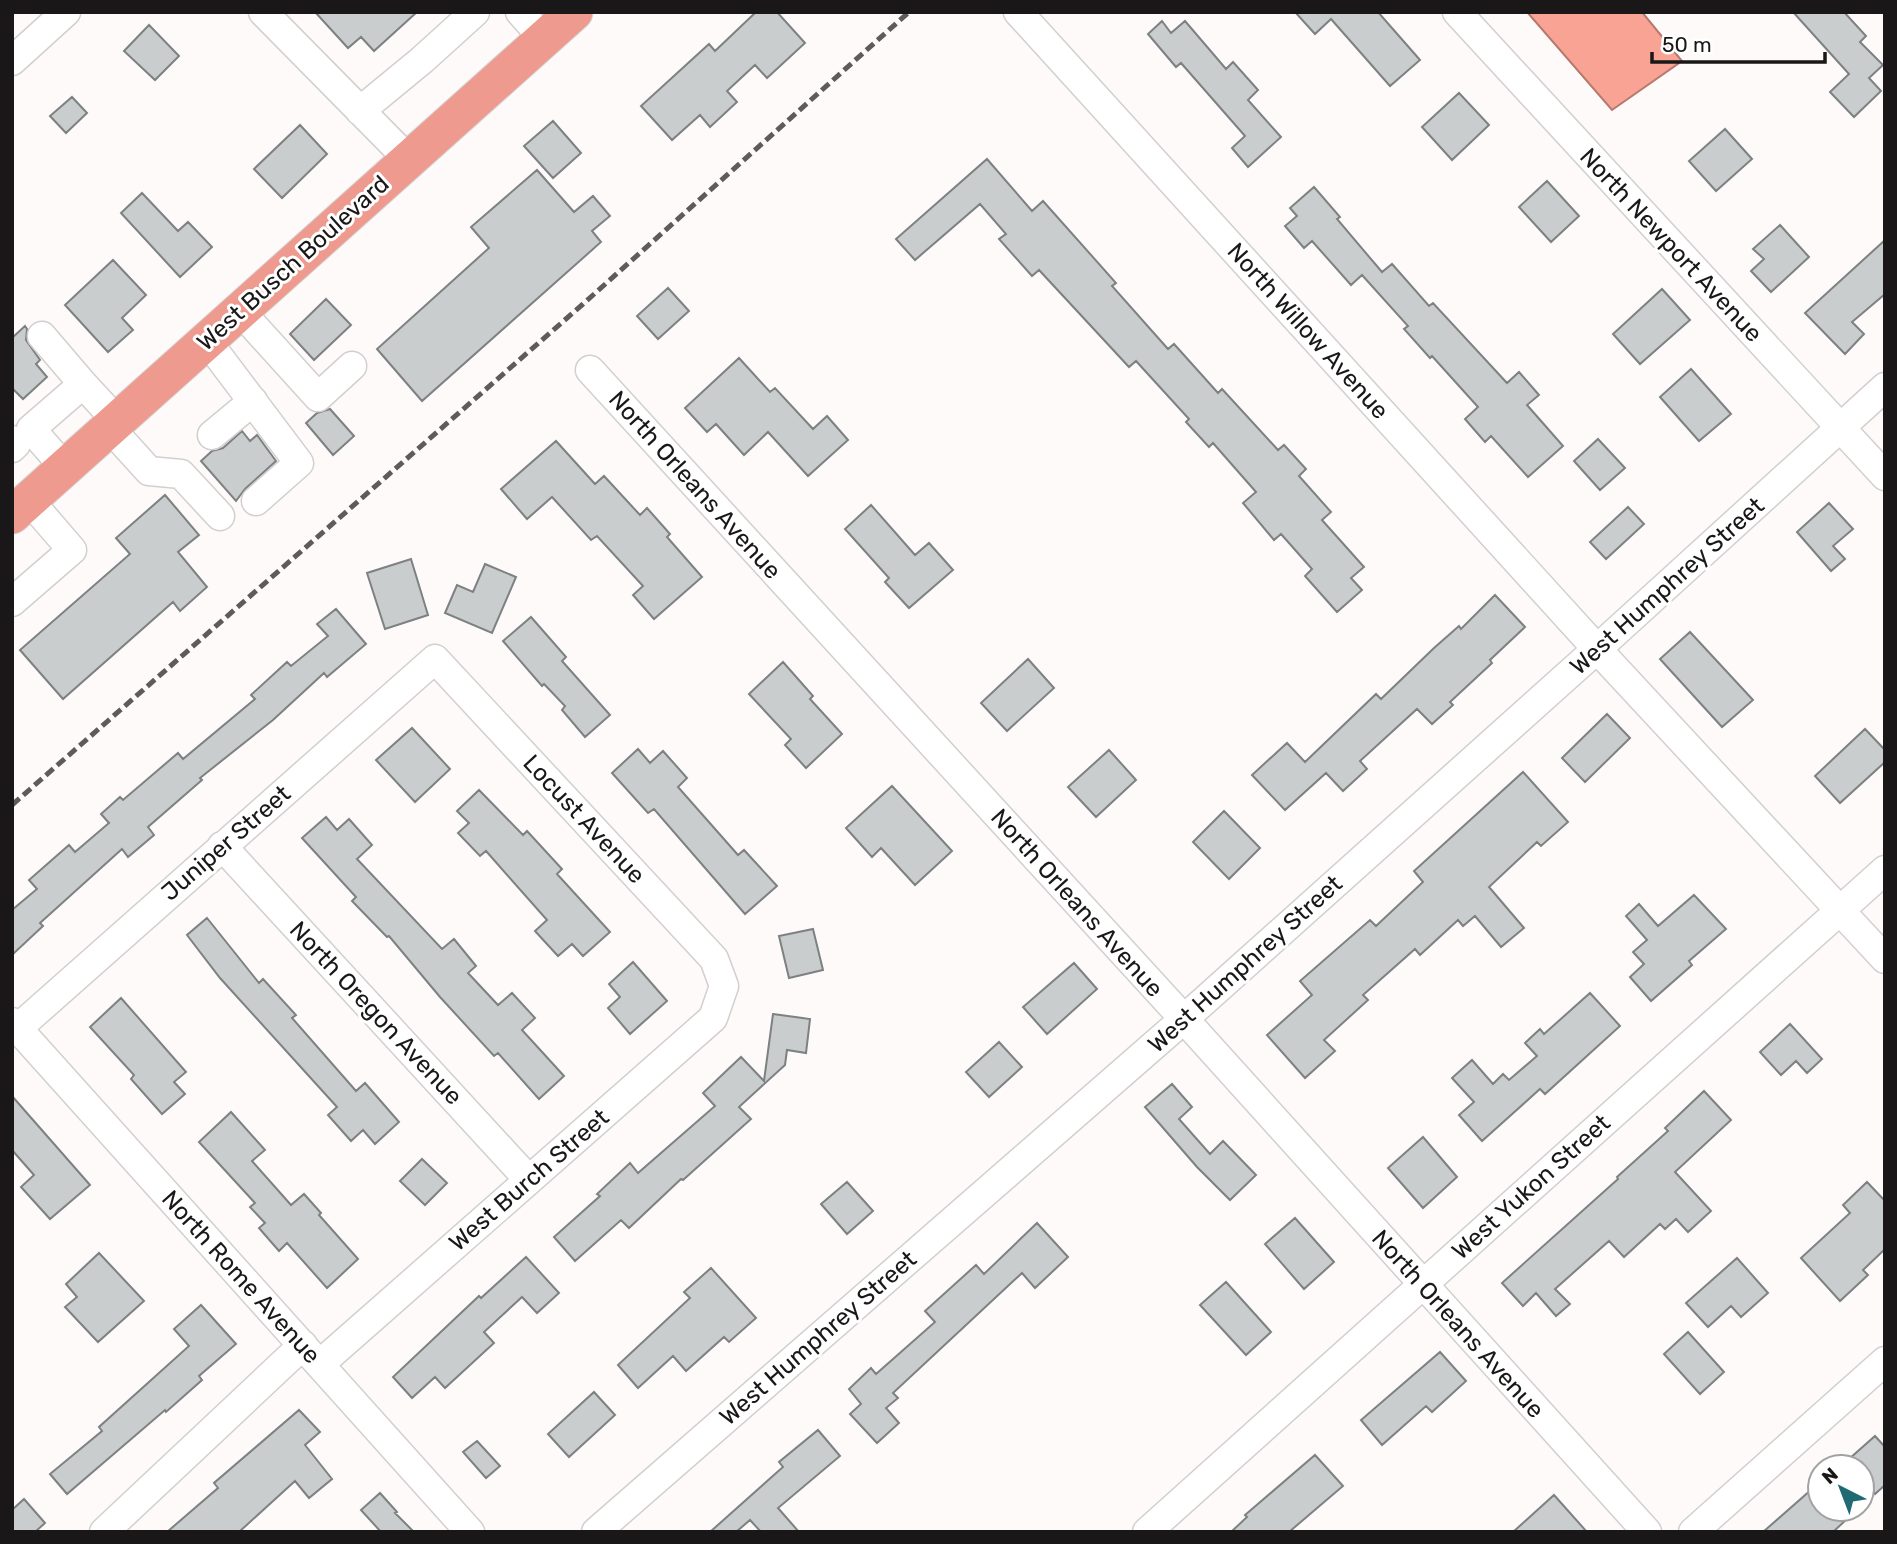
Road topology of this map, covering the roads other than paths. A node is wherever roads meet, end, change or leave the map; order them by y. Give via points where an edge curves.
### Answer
1 (66, 12) edge
2 (263, 12) edge
3 (475, 12) edge
4 (520, 12) edge
5 (574, 12) edge
6 (1018, 12) edge
7 (1457, 12) edge
8 (544, 39) junction
9 (12, 61) edge
10 (360, 111) junction
11 (409, 160) junction
12 (240, 311) junction
13 (42, 336) dead end
14 (206, 341) junction
15 (352, 366) dead end
16 (590, 370) dead end
17 (83, 384) junction
18 (1885, 387) edge
19 (253, 401) junction
20 (113, 424) junction
21 (1840, 429) junction
22 (212, 435) dead end
23 (12, 440) edge
24 (12, 448) edge
25 (65, 468) junction
26 (1885, 476) edge
27 (256, 501) dead end
28 (18, 506) edge
29 (220, 516) dead end
30 (12, 602) edge
31 (1597, 649) junction
32 (435, 659) joint
33 (222, 846) junction
34 (1885, 870) edge
35 (1840, 909) junction
36 (1885, 959) edge
37 (724, 985) joint
38 (1184, 1019) junction
39 (15, 1025) edge
40 (529, 1180) junction
41 (1422, 1285) junction
42 (312, 1355) junction
43 (1885, 1362) edge
44 (104, 1532) edge
45 (470, 1532) edge
46 (596, 1532) edge
47 (1147, 1532) edge
48 (1647, 1532) edge
49 (1693, 1532) edge

1 - 9 street
2 - 10 street
3 - 10 street
4 - 8 street
5 - 8 main road, West Busch Boulevard
6 - 31 street, North Willow Avenue
7 - 21 street, North Newport Avenue
8 - 11 main road, West Busch Boulevard
10 - 11 street
11 - 12 main road, West Busch Boulevard
12 - 14 main road, West Busch Boulevard
12 - 15 street via 318,397
13 - 17 street
14 - 19 street
14 - 20 main road, West Busch Boulevard
16 - 38 street, North Orleans Avenue
17 - 20 street
17 - 25 street via 31,429
18 - 21 street, West Humphrey Street
19 - 22 street
19 - 27 street via 299,463
20 - 25 main road, West Busch Boulevard
20 - 29 street via 149,471 181,474
21 - 26 street, North Newport Avenue
21 - 31 street, West Humphrey Street
23 - 24 street via 16,444
25 - 28 main road, West Busch Boulevard
28 - 30 street via 72,550
31 - 35 street, North Willow Avenue
31 - 38 street, West Humphrey Street
32 - 33 street, Juniper Street
32 - 37 street, Locust Avenue via 714,959
33 - 39 street, Juniper Street
33 - 40 street, North Oregon Avenue
34 - 35 street, West Yukon Street
35 - 36 street
35 - 41 street, West Yukon Street
37 - 40 street, West Burch Street via 713,1018
38 - 41 street, North Orleans Avenue
38 - 46 street, West Humphrey Street
39 - 42 street, North Rome Avenue
40 - 42 street, West Burch Street
41 - 47 street, West Yukon Street
41 - 48 street, North Orleans Avenue
42 - 44 street, West Burch Street
42 - 45 street, North Rome Avenue
43 - 49 street

